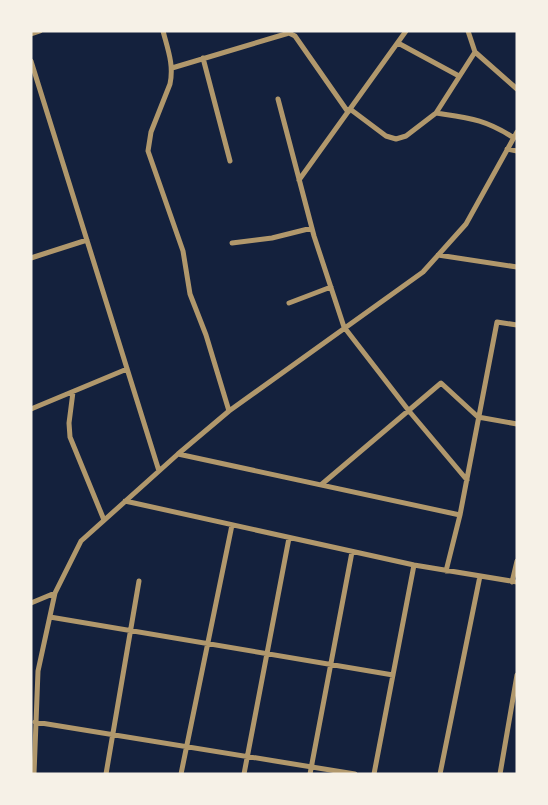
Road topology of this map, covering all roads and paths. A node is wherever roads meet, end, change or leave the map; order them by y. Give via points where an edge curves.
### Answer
1 (40, 31) edge
2 (162, 31) edge
3 (406, 31) edge
4 (468, 31) edge
5 (31, 34) edge
6 (398, 43) junction
7 (476, 52) junction
8 (203, 58) junction
9 (31, 61) edge
10 (172, 68) junction
11 (459, 76) junction
12 (517, 89) edge
13 (278, 99) dead end
14 (349, 111) junction
15 (436, 113) junction
16 (515, 135) edge
17 (507, 150) junction
18 (517, 151) edge
19 (230, 161) dead end
20 (299, 180) junction
21 (312, 228) junction
22 (87, 240) junction
23 (232, 243) dead end
24 (438, 255) junction
25 (31, 258) edge
26 (517, 267) edge
27 (331, 287) junction
28 (289, 303) dead end
29 (517, 325) edge
30 (344, 327) junction
31 (127, 369) junction
32 (73, 392) junction
33 (31, 409) edge
34 (409, 410) junction
35 (229, 411) junction
36 (478, 417) junction
37 (517, 424) edge
38 (178, 454) junction
39 (159, 471) junction
40 (467, 480) junction
41 (322, 484) junction
42 (125, 501) junction
43 (460, 515) junction
44 (104, 520) junction
45 (232, 525) junction
46 (289, 538) junction
47 (352, 552) junction
48 (517, 560) edge
49 (414, 565) junction
50 (446, 570) junction
51 (480, 576) junction
52 (139, 581) dead end
53 (515, 582) edge
54 (54, 593) junction
55 (31, 603) edge
56 (50, 617) junction
57 (131, 631) junction
58 (208, 645) junction
59 (267, 654) junction
60 (331, 665) junction
61 (393, 675) junction
62 (517, 675) edge
63 (36, 722) junction
64 (112, 734) junction
65 (34, 740) edge
66 (187, 747) junction
67 (247, 756) junction
68 (311, 767) junction
69 (34, 774) edge
70 (106, 774) edge
71 (181, 774) edge
72 (244, 774) edge
73 (310, 774) edge
74 (355, 774) edge
75 (374, 774) edge
76 (440, 774) edge
77 (500, 774) edge

1 - 5 street
2 - 10 street
3 - 6 street
4 - 7 street
6 - 11 street
6 - 14 street
7 - 11 street
7 - 12 street
8 - 10 street
8 - 14 street via 285,33 292,34
8 - 19 street
9 - 22 street
10 - 35 street via 170,84 151,132 148,151 183,251 190,294
11 - 15 street
13 - 20 street
14 - 15 street via 386,136 396,139 412,133
14 - 20 street
15 - 16 street via 478,120
16 - 17 street
17 - 18 street
17 - 24 street via 466,224
20 - 21 street
21 - 23 street
21 - 27 street
22 - 25 street
22 - 31 street
24 - 26 street
24 - 30 street via 423,272
27 - 28 street
27 - 30 street
29 - 36 street via 497,322
30 - 34 street
30 - 35 street
31 - 32 street
31 - 39 street
32 - 33 street
32 - 44 street via 70,437
34 - 36 street via 441,383
34 - 40 street
34 - 41 street
35 - 38 street
36 - 37 street
36 - 40 street
38 - 39 street
38 - 41 street
39 - 42 street
40 - 43 street
41 - 43 street
42 - 44 street
42 - 45 street
43 - 50 street
44 - 54 street via 81,541
45 - 46 street
45 - 58 street
46 - 47 street
46 - 59 street
47 - 49 street
47 - 60 street
48 - 53 street
49 - 50 street
49 - 61 street
50 - 51 street
51 - 53 street
51 - 76 street
52 - 57 street
54 - 55 street
54 - 56 street
56 - 57 street
56 - 63 street via 38,671
57 - 58 street
57 - 64 street
58 - 59 street
58 - 66 street
59 - 60 street
59 - 67 street
60 - 61 street
60 - 68 street
61 - 75 street
62 - 77 street
63 - 64 street
63 - 65 street
64 - 66 street
64 - 70 street
65 - 69 street
66 - 67 street
66 - 71 street
67 - 68 street
67 - 72 street
68 - 73 street
68 - 74 street

